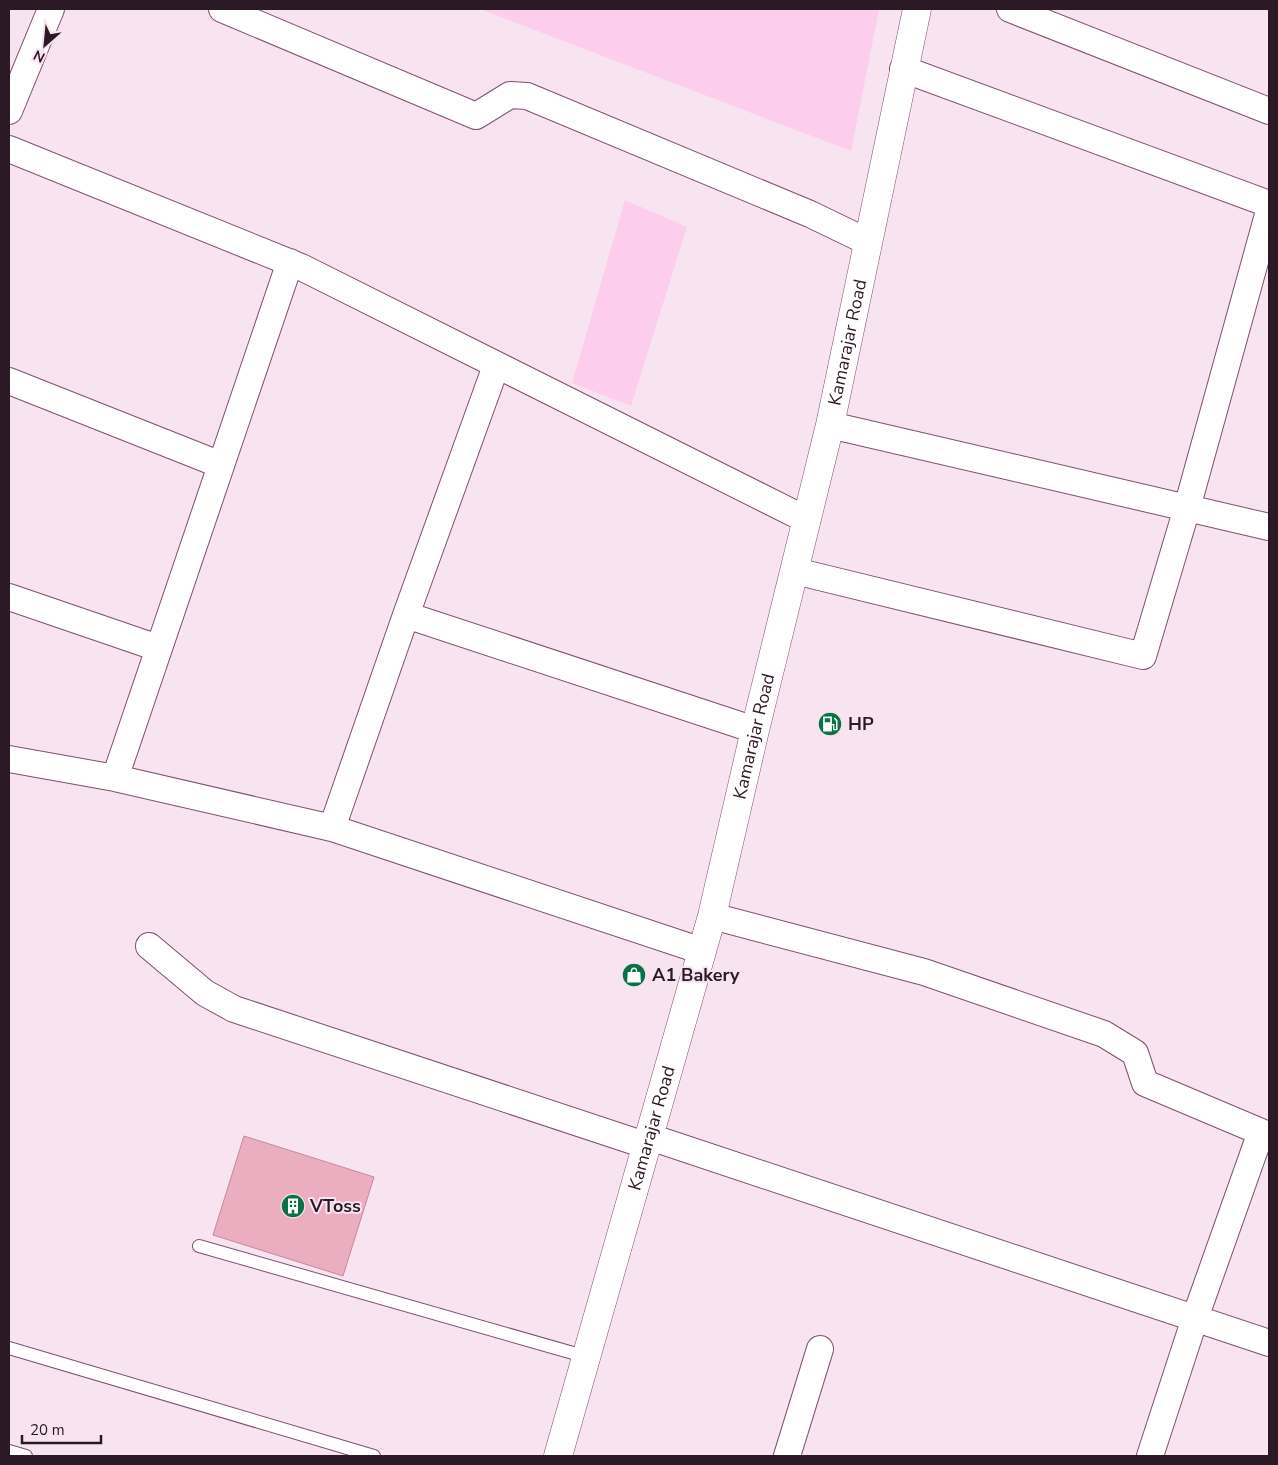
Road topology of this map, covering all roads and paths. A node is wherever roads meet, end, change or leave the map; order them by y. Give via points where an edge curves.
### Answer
1 (51, 9) edge
2 (222, 9) edge
3 (917, 9) edge
4 (1010, 9) edge
5 (903, 69) junction
6 (9, 111) edge
7 (1269, 111) edge
8 (9, 149) edge
9 (1269, 204) edge
10 (1269, 211) edge
11 (868, 242) junction
12 (290, 262) junction
13 (496, 366) junction
14 (9, 380) edge
15 (830, 425) junction
16 (221, 465) junction
17 (1187, 508) junction
18 (807, 520) junction
19 (1269, 526) edge
20 (795, 571) junction
21 (9, 597) edge
22 (406, 615) junction
23 (158, 648) junction
24 (755, 730) junction
25 (9, 759) edge
26 (115, 778) junction
27 (332, 828) junction
28 (712, 916) junction
29 (149, 946) dead end
30 (702, 951) junction
31 (1265, 1134) edge
32 (649, 1141) junction
33 (199, 1246) dead end
34 (1195, 1318) junction
35 (1269, 1343) edge
36 (9, 1348) edge
37 (820, 1349) dead end
38 (587, 1357) junction
39 (9, 1451) edge
40 (26, 1456) edge
41 (374, 1456) edge
42 (558, 1456) edge
43 (787, 1456) edge
44 (1150, 1456) edge

1 - 6 street
2 - 11 street via 476,116 510,95 527,96 810,214
3 - 5 main road, Kamarajar Road
4 - 7 street
5 - 9 street
5 - 11 main road, Kamarajar Road
8 - 12 street
10 - 17 street
11 - 15 main road, Kamarajar Road
12 - 13 street
12 - 16 street
13 - 18 street
13 - 22 street
14 - 16 street
15 - 17 street
15 - 18 main road, Kamarajar Road
16 - 23 street
17 - 19 street
17 - 20 street via 1143,656
18 - 20 main road, Kamarajar Road
20 - 24 main road, Kamarajar Road
21 - 23 street
22 - 24 street
22 - 27 street
23 - 26 street
24 - 28 main road, Kamarajar Road
25 - 26 street
26 - 27 street
27 - 30 street
28 - 30 main road, Kamarajar Road
28 - 31 street via 924,972 1104,1034 1135,1053 1145,1083
29 - 32 street via 205,993 234,1009
30 - 32 main road, Kamarajar Road
31 - 34 street
32 - 34 street
32 - 38 main road, Kamarajar Road
33 - 38 lane
34 - 35 street
34 - 44 street
36 - 41 lane
37 - 43 street
38 - 42 main road, Kamarajar Road
39 - 40 lane

